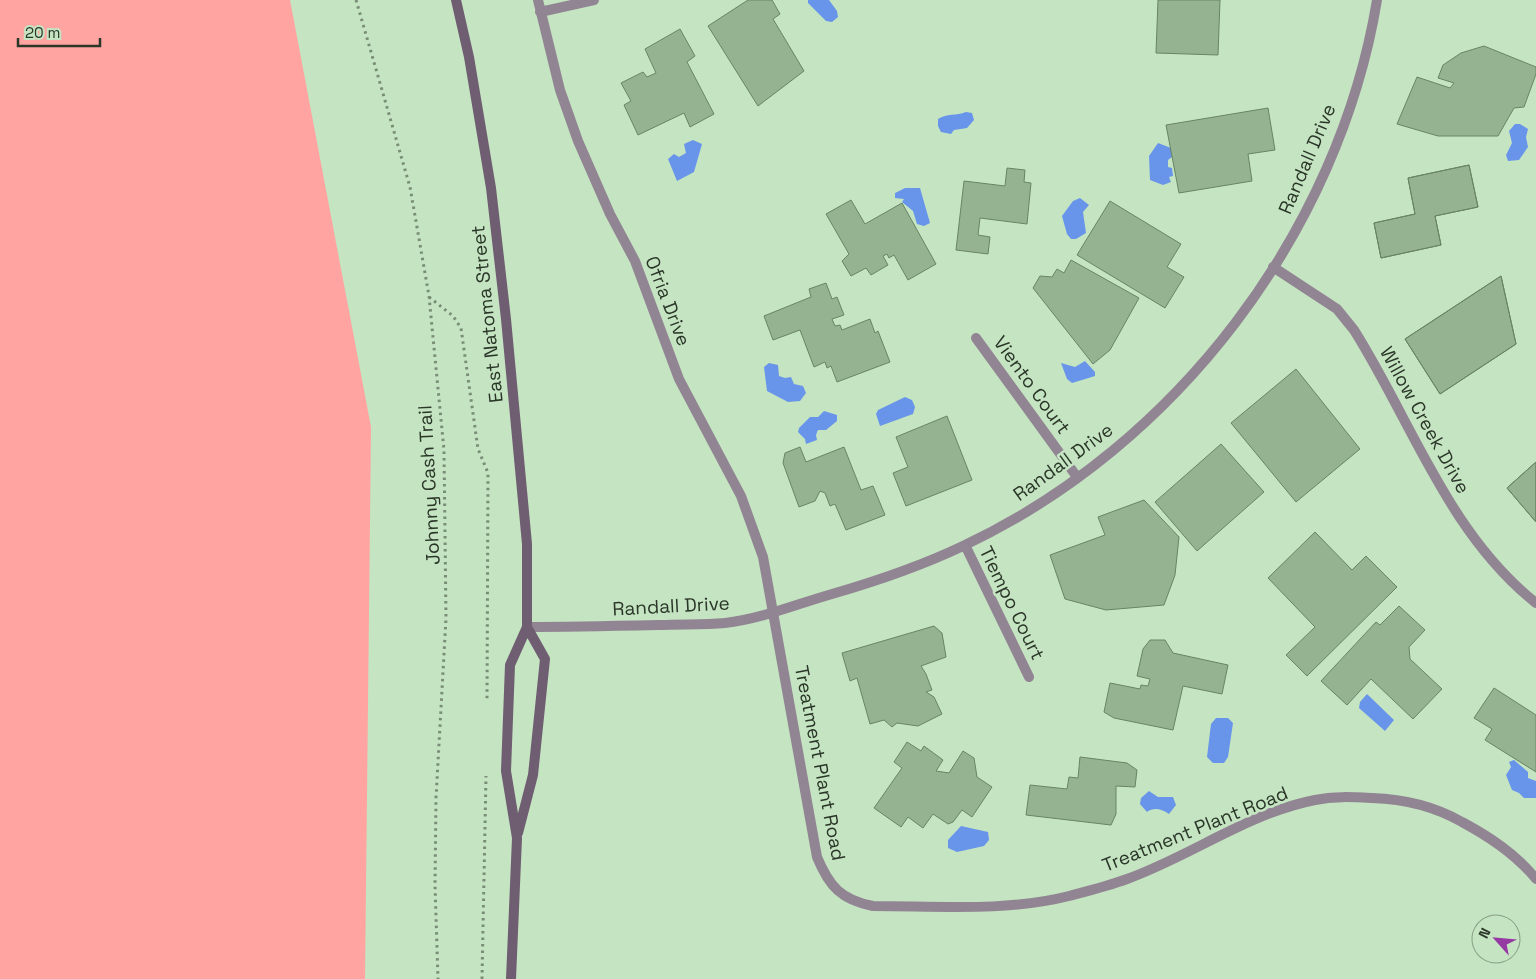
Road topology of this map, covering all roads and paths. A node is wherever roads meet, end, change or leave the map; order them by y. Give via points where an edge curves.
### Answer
1 (356, 0) edge
2 (456, 0) edge
3 (538, 0) edge
4 (594, 0) edge
5 (1377, 0) edge
6 (540, 12) junction
7 (1274, 267) junction
8 (429, 296) junction
9 (976, 338) dead end
10 (1077, 478) junction
11 (965, 545) junction
12 (1536, 602) edge
13 (774, 611) junction
14 (527, 627) junction
15 (1029, 677) dead end
16 (487, 705) dead end
17 (486, 772) dead end
18 (517, 838) junction
19 (1536, 879) edge
20 (438, 979) edge
21 (482, 979) edge
22 (511, 979) edge

1 - 8 path, Johnny Cash Trail via 410,187
2 - 14 main road, East Natoma Street via 469,57 490,188 506,319 527,544
3 - 6 street, Ofria Drive
4 - 6 street
5 - 7 street, Randall Drive via 1363,64 1339,140 1306,212
6 - 13 street, Ofria Drive via 560,90 578,141 635,261 679,379 741,496 764,557
7 - 10 street, Randall Drive via 1227,334 1194,373 1137,429
7 - 12 street, Willow Creek Drive via 1337,309 1354,330 1443,492 1468,531 1498,566
8 - 16 path via 453,316 461,328 478,450 488,473
8 - 20 path, Johnny Cash Trail via 444,450 447,548 436,798
9 - 10 street, Viento Court
10 - 11 street, Randall Drive via 1032,508
11 - 13 street, Randall Drive via 902,572
11 - 15 street, Tiempo Court
13 - 14 street, Randall Drive via 726,623
13 - 19 street, Treatment Plant Road via 817,857 825,877 839,893 858,903 873,906 1004,906 1067,896 1127,879 1271,813 1314,800 1344,796 1390,798 1449,814 1489,836
14 - 18 main road, East Natoma Street via 510,665 506,771
14 - 18 main road, East Natoma Street via 545,659 533,775
17 - 21 path
18 - 22 main road, East Natoma Street

